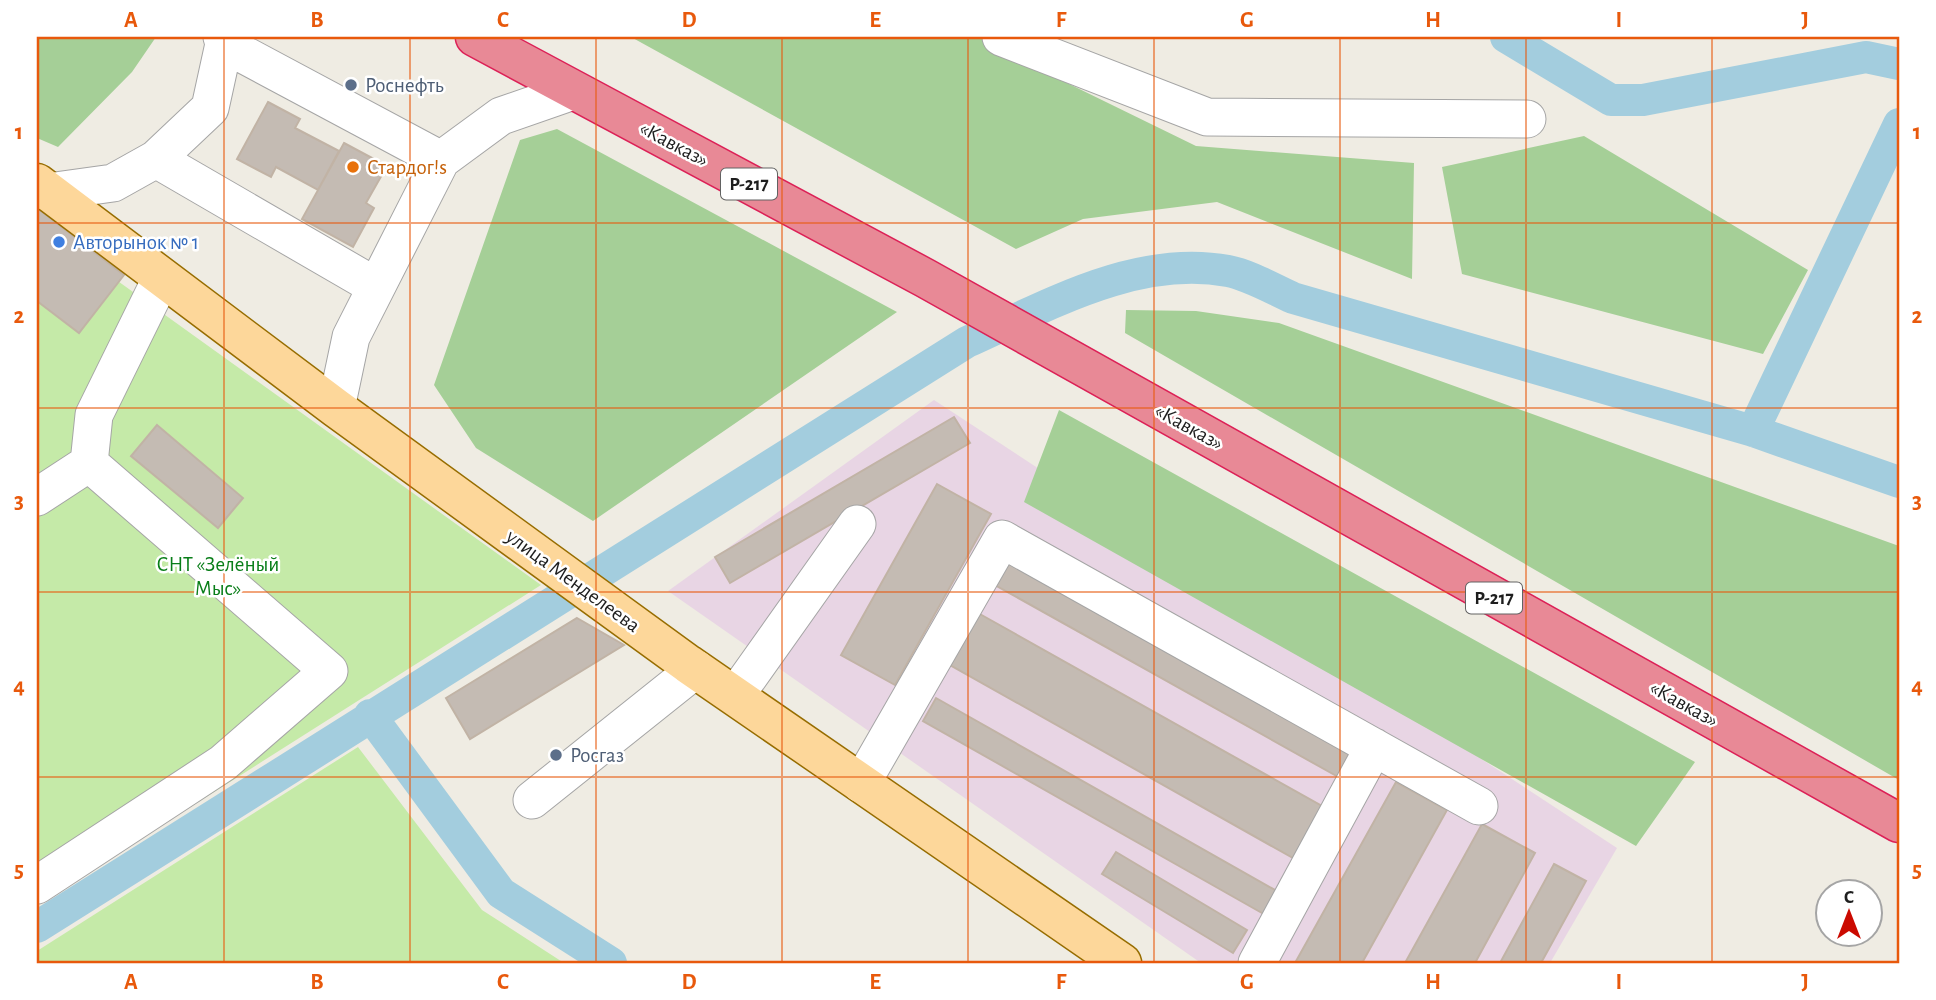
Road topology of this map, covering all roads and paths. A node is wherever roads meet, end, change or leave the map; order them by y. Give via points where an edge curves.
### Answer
1 (475, 37) edge
2 (1002, 37) edge
3 (223, 40) edge
4 (573, 91) junction
5 (1527, 119) dead end
6 (156, 159) junction
7 (440, 160) junction
8 (43, 188) edge
9 (162, 277) junction
10 (375, 286) junction
11 (337, 408) junction
12 (89, 463) junction
13 (37, 497) edge
14 (857, 524) dead end
15 (692, 666) junction
16 (735, 696) junction
17 (1374, 747) junction
18 (862, 783) junction
19 (532, 800) dead end
20 (1479, 806) dead end
21 (1899, 824) edge
22 (37, 885) edge
23 (1122, 963) edge
24 (1256, 963) edge

1 - 4 highway, «Кавказ» / Р-217
2 - 5 lane via 1208,117
3 - 6 lane via 209,108
3 - 7 lane
4 - 7 lane via 501,116
4 - 21 highway, «Кавказ» / Р-217 via 925,278
6 - 8 lane via 113,183
6 - 10 lane
7 - 10 lane
8 - 9 main road, улица Менделеева
9 - 11 main road, улица Менделеева
9 - 12 lane via 94,415
10 - 11 lane via 351,337
11 - 15 main road, улица Менделеева
12 - 13 lane
12 - 22 lane via 329,671 223,763
14 - 16 lane
15 - 16 main road, улица Менделеева
15 - 19 lane
16 - 18 main road, улица Менделеева
17 - 18 lane via 1002,539
17 - 20 lane
17 - 24 lane
18 - 23 main road, улица Менделеева

